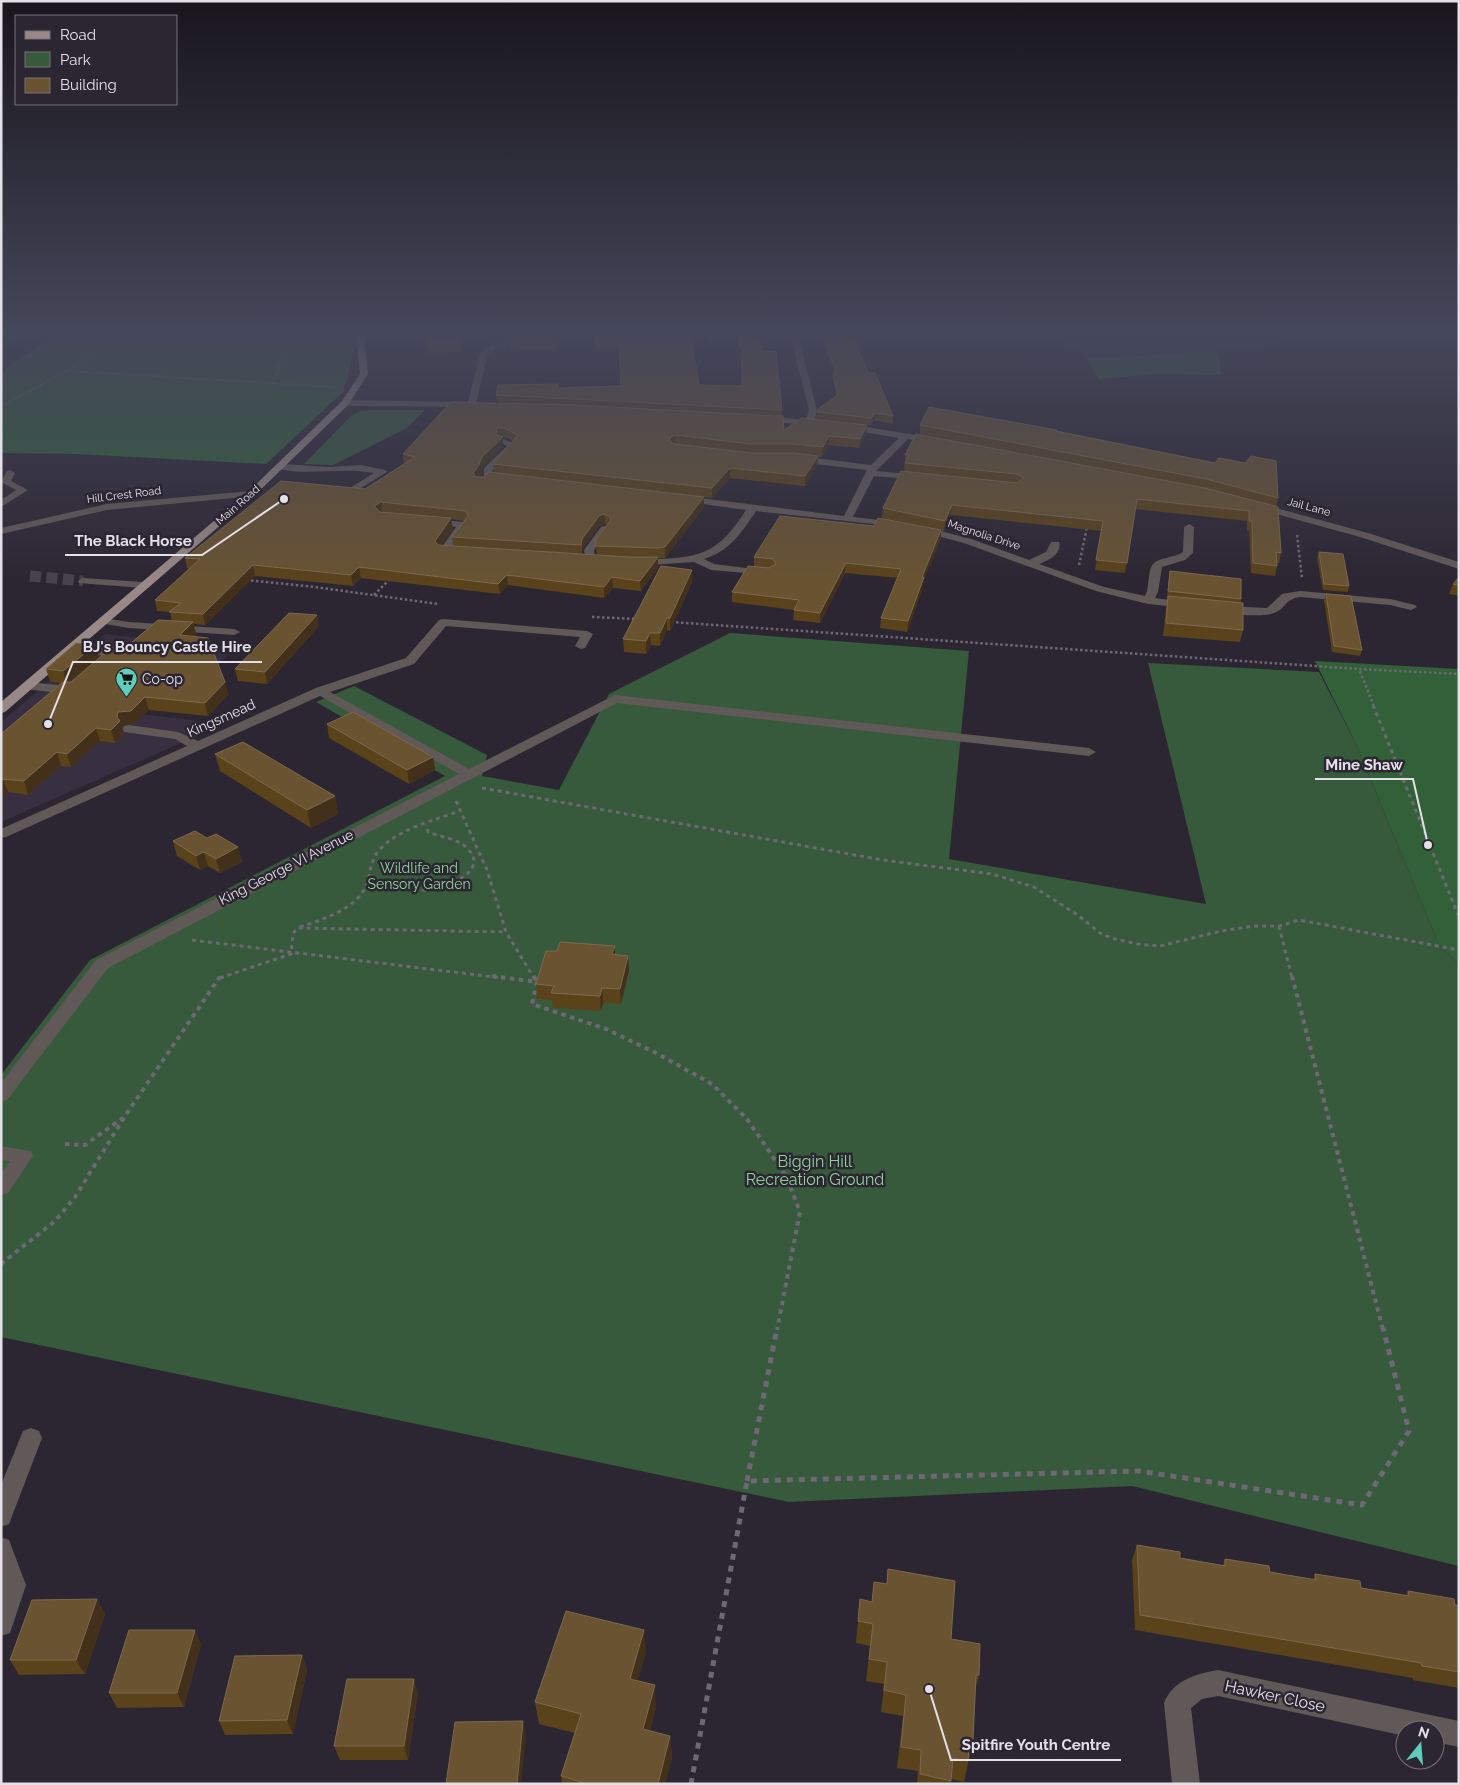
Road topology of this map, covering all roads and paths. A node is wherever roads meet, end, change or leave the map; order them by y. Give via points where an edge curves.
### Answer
1 (330, 417) edge
2 (811, 417) edge
3 (759, 419) edge
4 (810, 422) junction
5 (826, 424) edge
6 (842, 426) edge
7 (906, 436) junction
8 (501, 442) edge
9 (944, 443) edge
10 (788, 458) edge
11 (281, 466) junction
12 (872, 470) junction
13 (10, 473) dead end
14 (488, 479) edge
15 (929, 479) edge
16 (348, 493) edge
17 (251, 494) junction
18 (674, 498) edge
19 (1, 504) edge
20 (1249, 504) edge
21 (753, 507) junction
22 (1294, 515) junction
23 (848, 518) junction
24 (418, 521) edge
25 (1087, 526) edge
26 (1189, 527) dead end
27 (4, 528) edge
28 (605, 529) edge
29 (1055, 544) dead end
30 (447, 552) edge
31 (695, 558) junction
32 (589, 561) edge
33 (626, 562) edge
34 (1030, 563) junction
35 (1459, 566) edge
36 (769, 573) edge
37 (390, 578) edge
38 (241, 580) edge
39 (1076, 580) junction
40 (83, 581) tunnel mouth
41 (143, 586) junction
42 (1304, 594) junction
43 (374, 595) junction
44 (1148, 601) junction
45 (441, 605) dead end
46 (1411, 607) dead end
47 (586, 616) dead end
48 (645, 620) edge
49 (103, 621) junction
50 (664, 621) edge
51 (234, 632) dead end
52 (581, 646) dead end
53 (71, 649) junction
54 (1359, 669) junction
55 (1459, 674) edge
56 (28, 686) junction
57 (320, 691) junction
58 (1, 709) edge
59 (129, 729) dead end
60 (198, 746) junction
61 (1089, 752) dead end
62 (468, 774) junction
63 (459, 811) junction
64 (426, 825) junction
65 (1, 834) edge
66 (368, 877) junction
67 (1459, 917) edge
68 (1280, 926) junction
69 (298, 928) junction
70 (506, 932) junction
71 (154, 935) junction
72 (1459, 950) edge
73 (291, 954) junction
74 (537, 982) junction
75 (1, 1096) edge
76 (125, 1116) junction
77 (65, 1144) dead end
78 (1, 1153) edge
79 (1, 1188) edge
80 (1, 1264) edge
81 (31, 1438) dead end
82 (747, 1481) junction
83 (1, 1516) edge
84 (1, 1548) edge
85 (1, 1624) edge
86 (1459, 1734) edge
87 (691, 1784) edge
88 (1186, 1784) edge

1 - 11 main road, Main Road
2 - 4 street
3 - 4 street
4 - 5 street
6 - 7 street
7 - 9 street
7 - 12 street
8 - 14 street via 513,445 487,470
10 - 12 street
11 - 16 street via 330,470 361,468 382,472
11 - 17 main road, Main Road
12 - 15 street
12 - 23 street
13 - 19 street via 6,482 23,490
17 - 27 street, Hill Crest Road via 107,507
17 - 41 main road, Main Road
18 - 21 street, Magnolia Drive
20 - 22 street, Jail Lane
21 - 23 street, Magnolia Drive
21 - 31 street via 728,543
22 - 35 street, Jail Lane
22 - 42 path
23 - 34 street, Magnolia Drive via 909,527 980,545
24 - 30 street via 463,525
25 - 39 path
26 - 44 street via 1188,553 1157,566 1153,592
28 - 32 street via 589,550
29 - 34 street via 1051,554
31 - 33 street
31 - 36 street via 711,567
34 - 39 street, Magnolia Drive
37 - 43 path
38 - 43 path
39 - 44 street, Magnolia Drive
40 - 41 street
41 - 49 main road, Main Road
42 - 44 street, Magnolia Drive via 1286,596 1275,608 1262,612
42 - 46 street, Magnolia Drive
43 - 45 path
47 - 48 path
49 - 51 street
49 - 53 main road, Main Road
50 - 54 path
52 - 57 street, Kingsmead via 587,634 443,622 410,661
53 - 56 main road, Main Road
53 - 56 street via 114,654 70,690
54 - 55 path
54 - 67 path
56 - 58 main road, Main Road
57 - 60 street, Kingsmead
57 - 62 street
59 - 60 street via 178,736
60 - 65 street, Kingsmead
61 - 62 street, King George VI Avenue via 615,699
62 - 63 path via 455,799
62 - 68 path via 482,789 883,860 992,874 1034,888 1100,933 1136,944 1160,946 1221,931
62 - 71 street, King George VI Avenue
63 - 64 path
63 - 70 path via 487,870
64 - 66 path via 381,848 371,860
64 - 66 path via 428,832 465,846 472,853 473,862 461,879 448,886 416,891
66 - 69 path via 365,888 349,904 329,917
68 - 72 path via 1298,920
68 - 82 path via 1409,1431 1362,1505 1139,1470
69 - 70 path
69 - 73 path via 293,934
70 - 74 path
71 - 73 path
71 - 75 street, King George VI Avenue via 102,964
73 - 74 path
73 - 76 path via 219,978
74 - 82 path via 532,1004 606,1029 656,1052 712,1084 747,1118 786,1176 800,1212
76 - 77 path via 85,1145
76 - 80 path via 75,1197 54,1221
78 - 79 street via 24,1156
81 - 83 street
82 - 87 path
84 - 85 street via 14,1584
86 - 88 street, Hawker Close via 1218,1683 1196,1687 1176,1703

